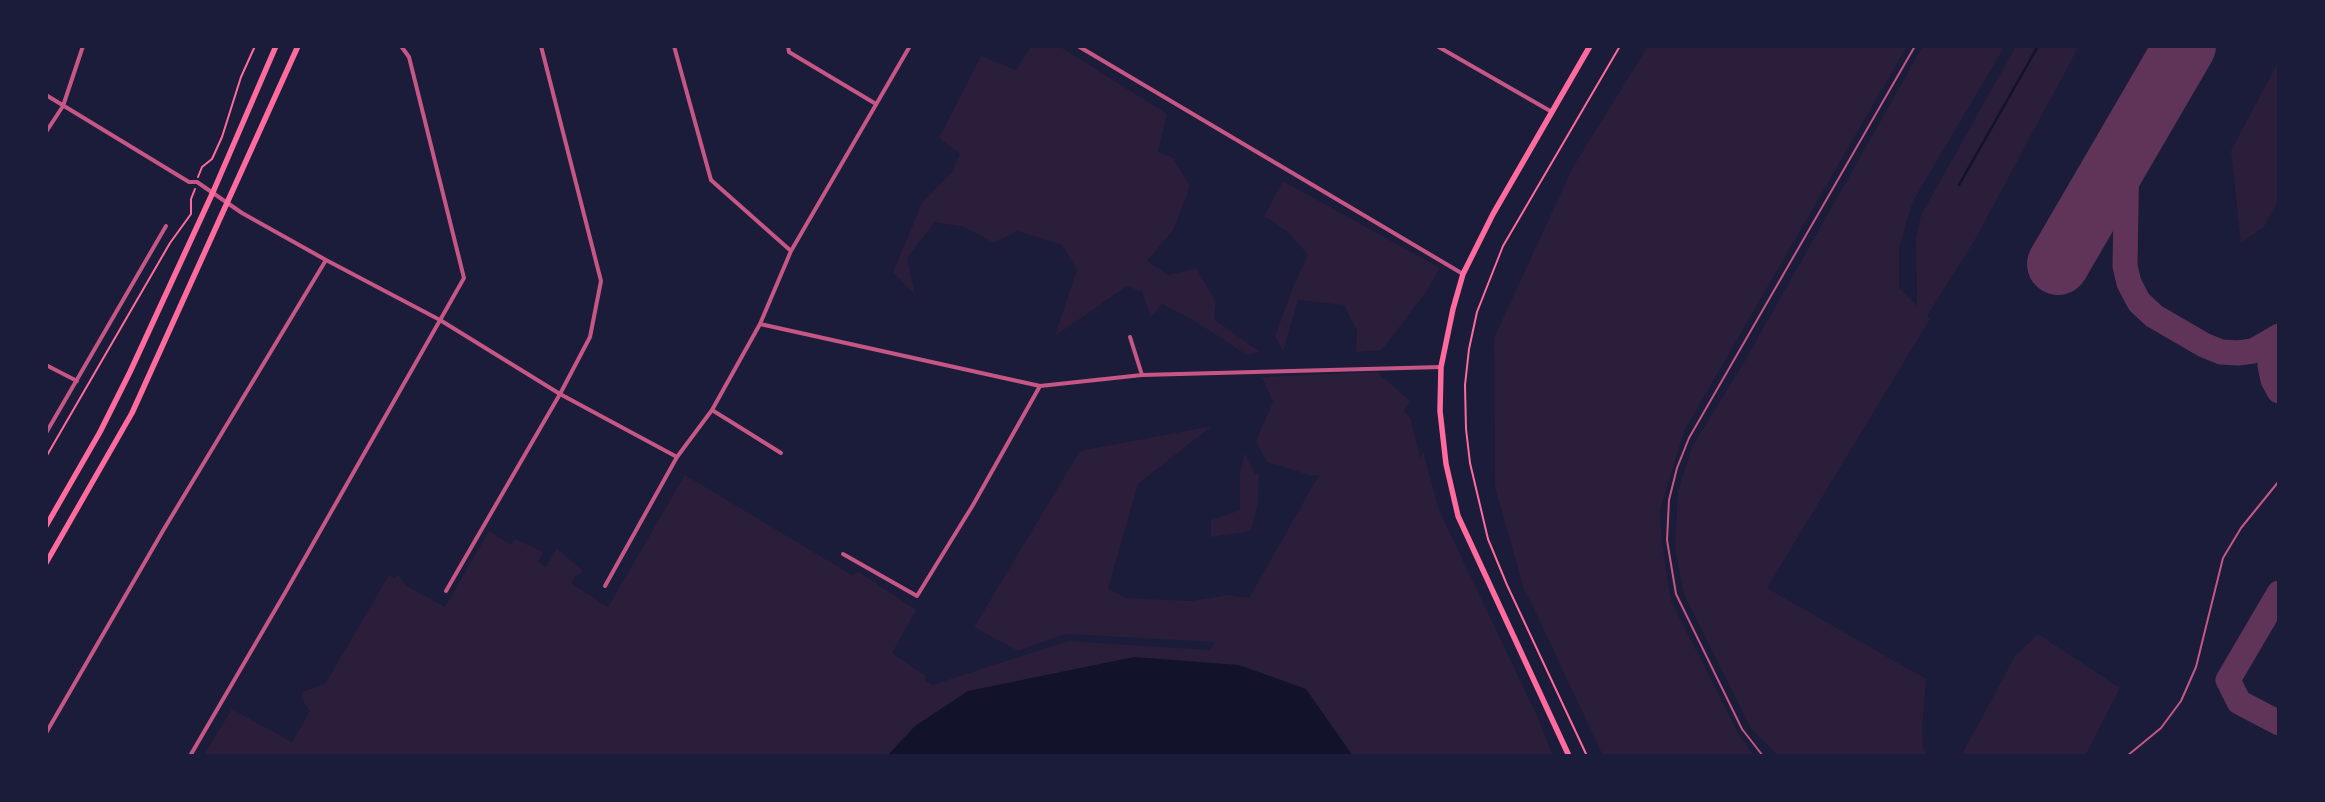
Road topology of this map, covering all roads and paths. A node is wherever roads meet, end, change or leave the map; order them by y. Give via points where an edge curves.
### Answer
1 (82, 46) edge
2 (276, 46) edge
3 (298, 46) edge
4 (401, 46) edge
5 (541, 46) edge
6 (674, 46) edge
7 (788, 46) edge
8 (910, 46) edge
9 (1078, 46) edge
10 (1436, 46) edge
11 (1590, 46) edge
12 (1620, 46) edge
13 (1915, 46) edge
14 (46, 95) edge
15 (876, 104) junction
16 (63, 106) junction
17 (1552, 112) junction
18 (46, 132) edge
19 (213, 192) junction
20 (228, 203) junction
21 (166, 226) dead end
22 (791, 251) junction
23 (326, 260) junction
24 (1463, 274) junction
25 (440, 320) junction
26 (760, 324) junction
27 (1130, 337) dead end
28 (46, 365) edge
29 (1440, 367) junction
30 (1142, 375) junction
31 (77, 382) junction
32 (1040, 386) junction
33 (560, 394) junction
34 (712, 410) junction
35 (46, 434) edge
36 (781, 453) dead end
37 (677, 457) junction
38 (2279, 481) edge
39 (46, 526) edge
40 (843, 554) dead end
41 (46, 563) edge
42 (605, 586) dead end
43 (446, 591) dead end
44 (46, 733) edge
45 (190, 756) edge
46 (1568, 756) edge
47 (1587, 756) edge
48 (1763, 756) edge
49 (2127, 756) edge

1 - 16 street
2 - 19 main road
3 - 20 main road
4 - 25 street via 409,57 464,278
5 - 33 street via 601,281 590,337
6 - 22 street via 711,180
7 - 15 street via 789,52
8 - 15 street
9 - 24 street
10 - 17 street
11 - 17 main road
12 - 47 path via 1503,246 1477,312 1465,385 1470,463 1488,539
13 - 48 lane via 1689,438 1669,500 1668,554 1676,594 1742,729
14 - 16 street
15 - 22 street
16 - 18 street
16 - 19 street via 189,182 197,182
17 - 24 main road via 1493,214
19 - 20 street
19 - 39 main road via 113,406
20 - 23 street
20 - 41 main road via 132,413
21 - 31 street
22 - 26 street
23 - 25 street
23 - 44 street
24 - 29 main road
25 - 33 street
25 - 45 street
26 - 32 street
26 - 34 street
27 - 30 street
28 - 31 street
29 - 30 street
29 - 46 main road via 1446,464 1458,516
30 - 32 street
31 - 35 street
32 - 40 street via 917,596
33 - 37 street
33 - 43 street
34 - 36 street
34 - 37 street
37 - 42 street
38 - 49 lane via 2249,517 2221,562 2196,667 2182,701 2161,728

